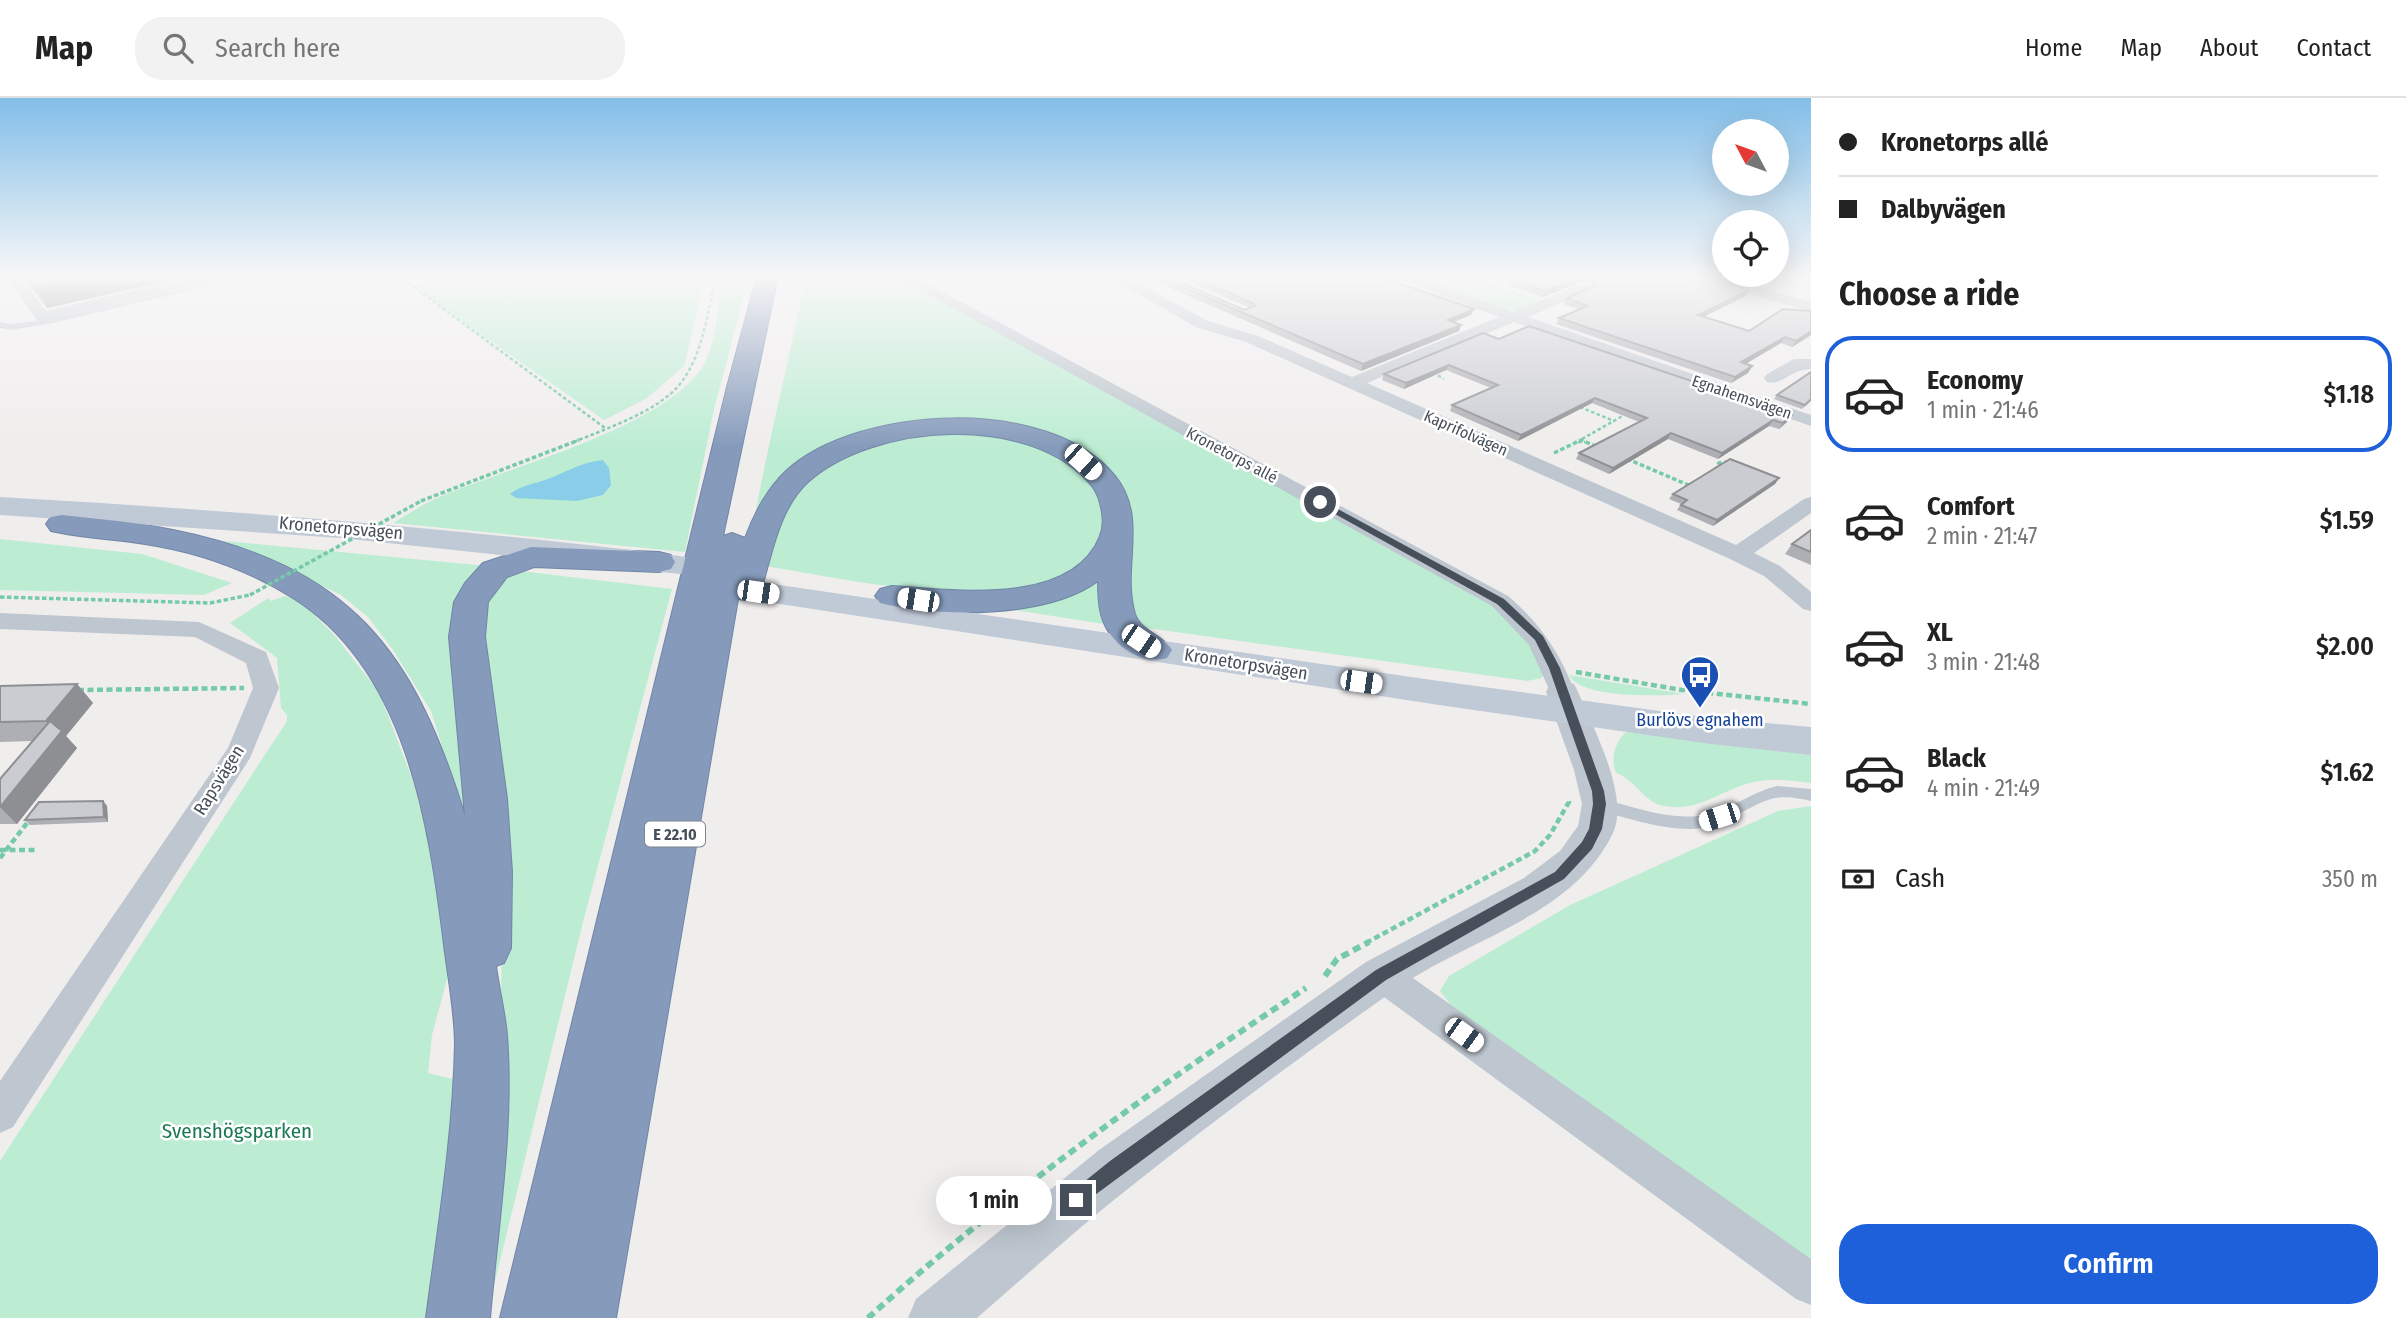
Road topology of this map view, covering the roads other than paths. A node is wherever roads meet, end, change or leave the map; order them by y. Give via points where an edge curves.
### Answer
1 (754, 333) edge
2 (776, 333) edge
3 (1007, 333) edge
4 (1232, 333) edge
5 (1474, 333) edge
6 (1559, 333) edge
7 (1811, 363) edge
8 (1773, 378) dead end
9 (1353, 383) junction
10 (1811, 421) edge
11 (1811, 503) edge
12 (0, 506) edge
13 (0, 521) edge
14 (62, 524) junction
15 (1118, 534) junction
16 (1738, 554) junction
17 (514, 562) junction
18 (671, 570) joint
19 (892, 596) junction
20 (1811, 604) edge
21 (0, 621) edge
22 (1141, 641) junction
23 (1562, 690) junction
24 (696, 723) junction
25 (1811, 723) edge
26 (1811, 741) edge
27 (1811, 794) edge
28 (1600, 804) junction
29 (1381, 975) junction
30 (481, 1042) junction
31 (0, 1114) edge
32 (1811, 1284) edge
33 (458, 1318) edge
34 (532, 1318) edge
35 (584, 1318) edge
36 (935, 1318) edge

1 - 34 highway, E 22.10
2 - 24 highway, E 22.10
3 - 23 street, Kronetorps allé via 1469,582 1518,616 1539,639
4 - 9 street, Kaprifolvägen
5 - 9 street
6 - 10 street, Egnahemsvägen
7 - 8 street via 1794,364
9 - 16 street, Kaprifolvägen
11 - 16 street
12 - 18 main road, Kronetorpsvägen via 348,528 517,544
13 - 14 main road, Kronetorpsvägen
14 - 17 main road, Kronetorpsvägen
14 - 30 highway via 174,539 219,552 325,604 374,652 417,734 437,791 457,864
15 - 19 highway via 1108,556 1093,569 1044,593 976,601
15 - 22 highway via 1115,596 1119,617
15 - 24 highway via 1119,512 1102,479 1057,447 1027,437 938,425 884,432 841,447 797,477 772,513
16 - 20 street, Kaprifolvägen via 1772,571
17 - 18 highway via 559,557
17 - 30 highway via 485,580 468,616 489,873
19 - 22 main road, Kronetorpsvägen
19 - 22 main road, Kronetorpsvägen via 759,584
21 - 31 street, Rapsvägen via 199,630 257,658 266,688 240,751
22 - 23 main road, Kronetorpsvägen
23 - 25 main road
23 - 26 main road via 1711,731
23 - 28 street
24 - 35 highway, E 22.10
27 - 28 lane via 1771,791 1702,822
28 - 29 street via 1596,829 1587,846 1559,876
29 - 32 street
29 - 36 street via 1116,1167
30 - 33 highway

